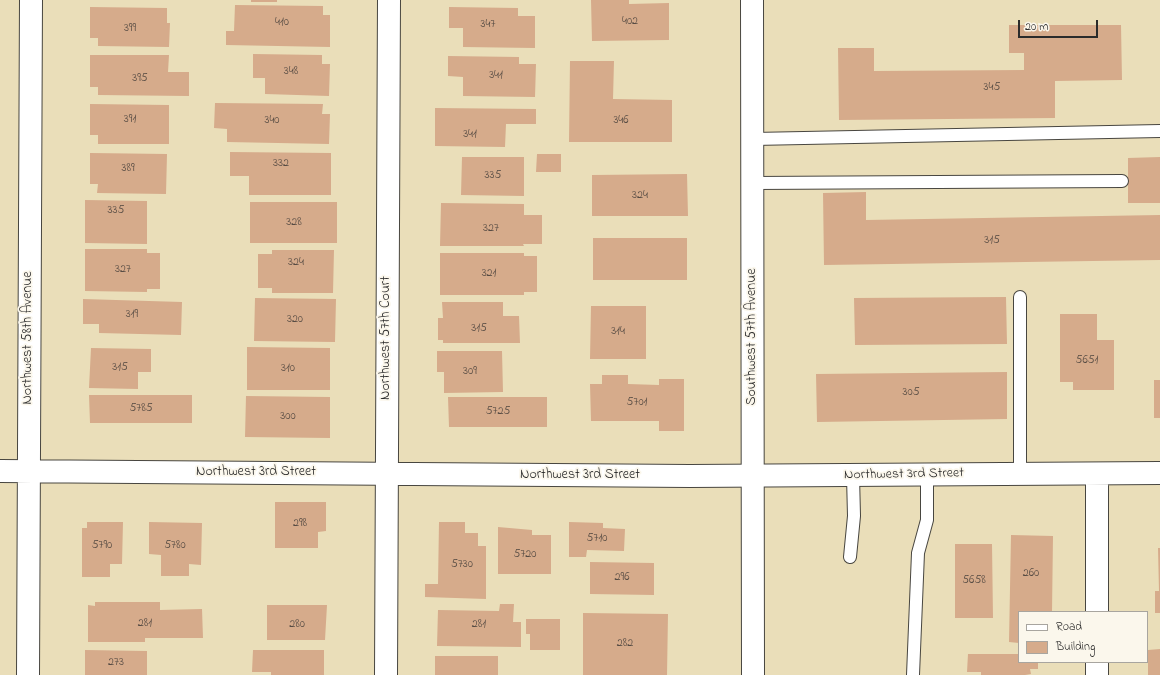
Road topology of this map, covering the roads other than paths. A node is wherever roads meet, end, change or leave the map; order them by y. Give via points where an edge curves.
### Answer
1 (31, 0) edge
2 (389, 0) edge
3 (752, 0) edge
4 (1160, 131) edge
5 (753, 139) junction
6 (1122, 181) dead end
7 (753, 183) junction
8 (1020, 297) dead end
9 (0, 471) edge
10 (29, 472) junction
11 (1160, 473) edge
12 (387, 474) junction
13 (927, 474) junction
14 (1020, 474) junction
15 (1097, 474) junction
16 (753, 476) junction
17 (853, 476) junction
18 (850, 557) dead end
19 (1097, 611) edge
20 (1097, 663) edge
21 (28, 675) edge
22 (386, 675) edge
23 (752, 675) edge
24 (913, 675) edge
25 (1097, 675) edge

1 - 10 street, Northwest 58th Avenue
2 - 12 street, Northwest 57th Court
3 - 5 street, Southwest 57th Avenue
4 - 5 lane
5 - 7 street, Southwest 57th Avenue
6 - 7 lane
7 - 16 street, Southwest 57th Avenue
8 - 14 lane
9 - 10 street, Northwest 3rd Street
10 - 12 street, Northwest 3rd Street
10 - 21 street, Northwest 58th Avenue
11 - 15 street, Northwest 3rd Street
12 - 16 street, Northwest 3rd Street
12 - 22 street, Northwest 57th Court
13 - 14 street, Northwest 3rd Street
13 - 17 street, Northwest 3rd Street
13 - 24 lane via 927,520 918,552
14 - 15 street, Northwest 3rd Street
15 - 19 street
16 - 17 street, Northwest 3rd Street
16 - 23 street, Southwest 57th Avenue
17 - 18 lane via 854,520
20 - 25 street

